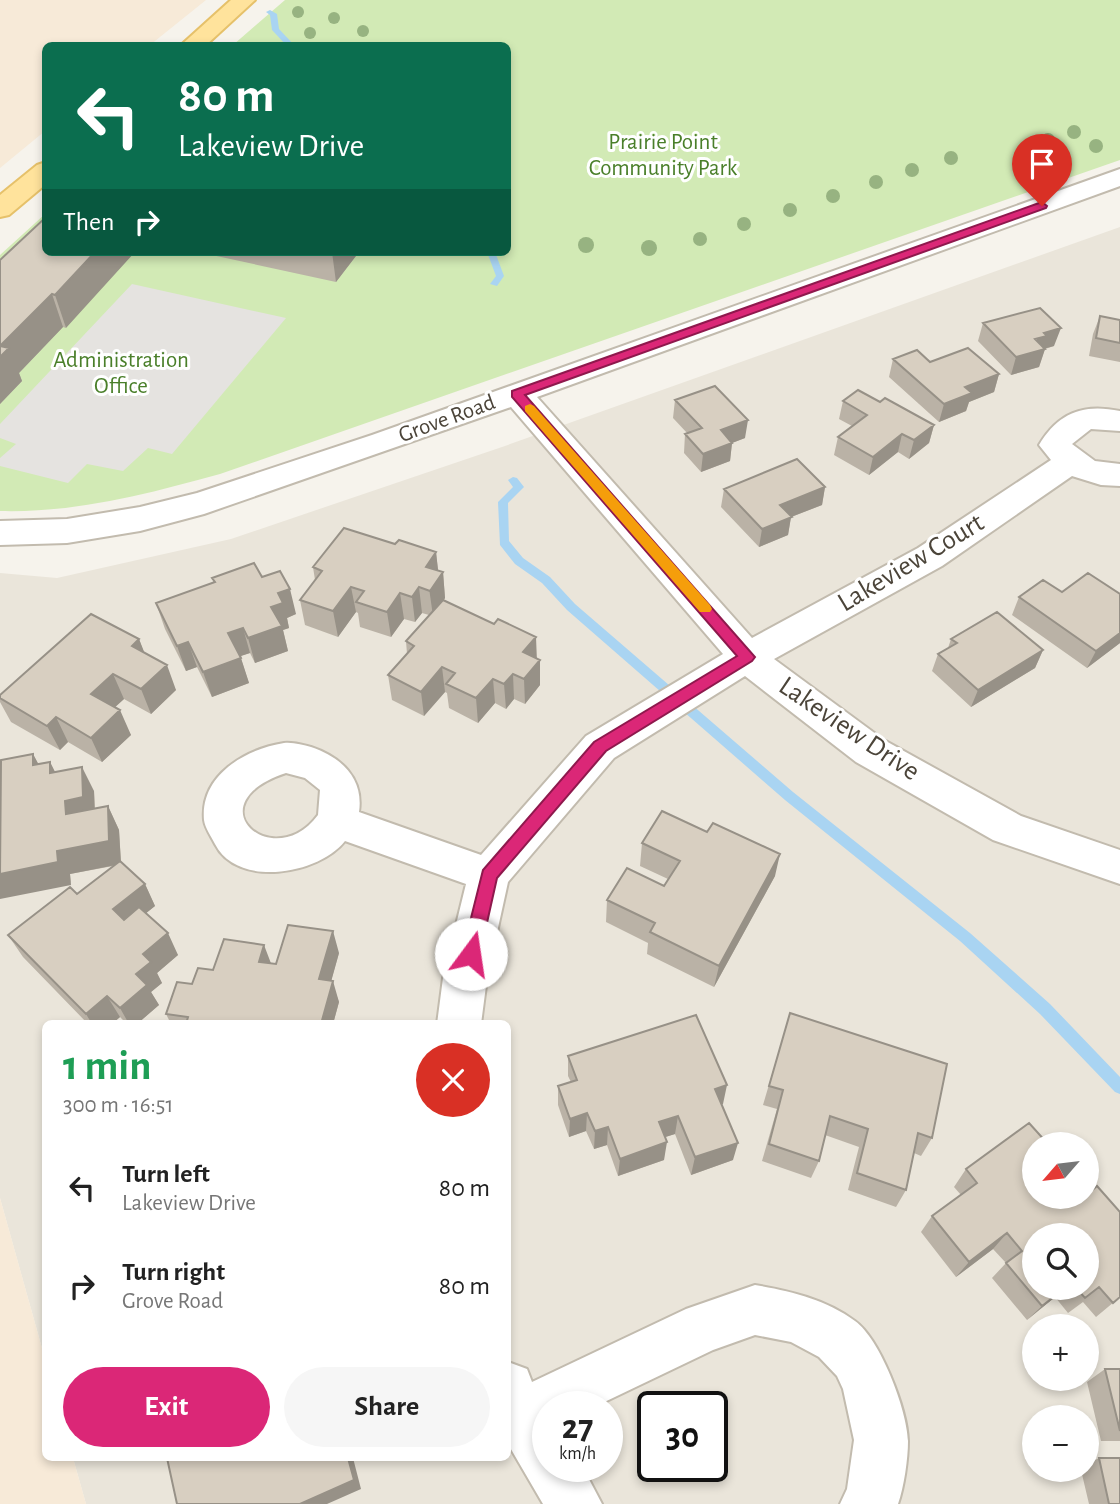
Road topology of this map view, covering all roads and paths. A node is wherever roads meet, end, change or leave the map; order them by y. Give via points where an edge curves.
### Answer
1 (244, 0) edge
2 (196, 42) edge
3 (42, 173) edge
4 (1120, 177) edge
5 (0, 209) edge
6 (517, 394) junction
7 (1120, 421) edge
8 (1070, 463) junction
9 (1120, 475) edge
10 (0, 533) edge
11 (747, 657) junction
12 (336, 821) dead end
13 (1120, 867) edge
14 (489, 875) junction
15 (460, 1020) edge
16 (514, 1402) edge
17 (532, 1433) edge
18 (561, 1482) edge
19 (575, 1504) edge
20 (869, 1504) edge

1 - 2 main road
3 - 5 main road
4 - 6 street, Grove Road
6 - 10 street, Grove Road via 204,503 67,531
6 - 11 street, Lakeview Drive
7 - 8 street via 1104,417 1079,421 1061,431 1055,445
8 - 9 street via 1107,477
8 - 11 street, Lakeview Court via 930,557
11 - 13 street, Lakeview Drive via 881,757 1007,828
11 - 14 street, Lakeview Court via 600,747
12 - 14 street
14 - 15 street
16 - 17 street
16 - 20 street via 755,1310 798,1318 837,1339 855,1357 868,1386 881,1440
18 - 19 street

